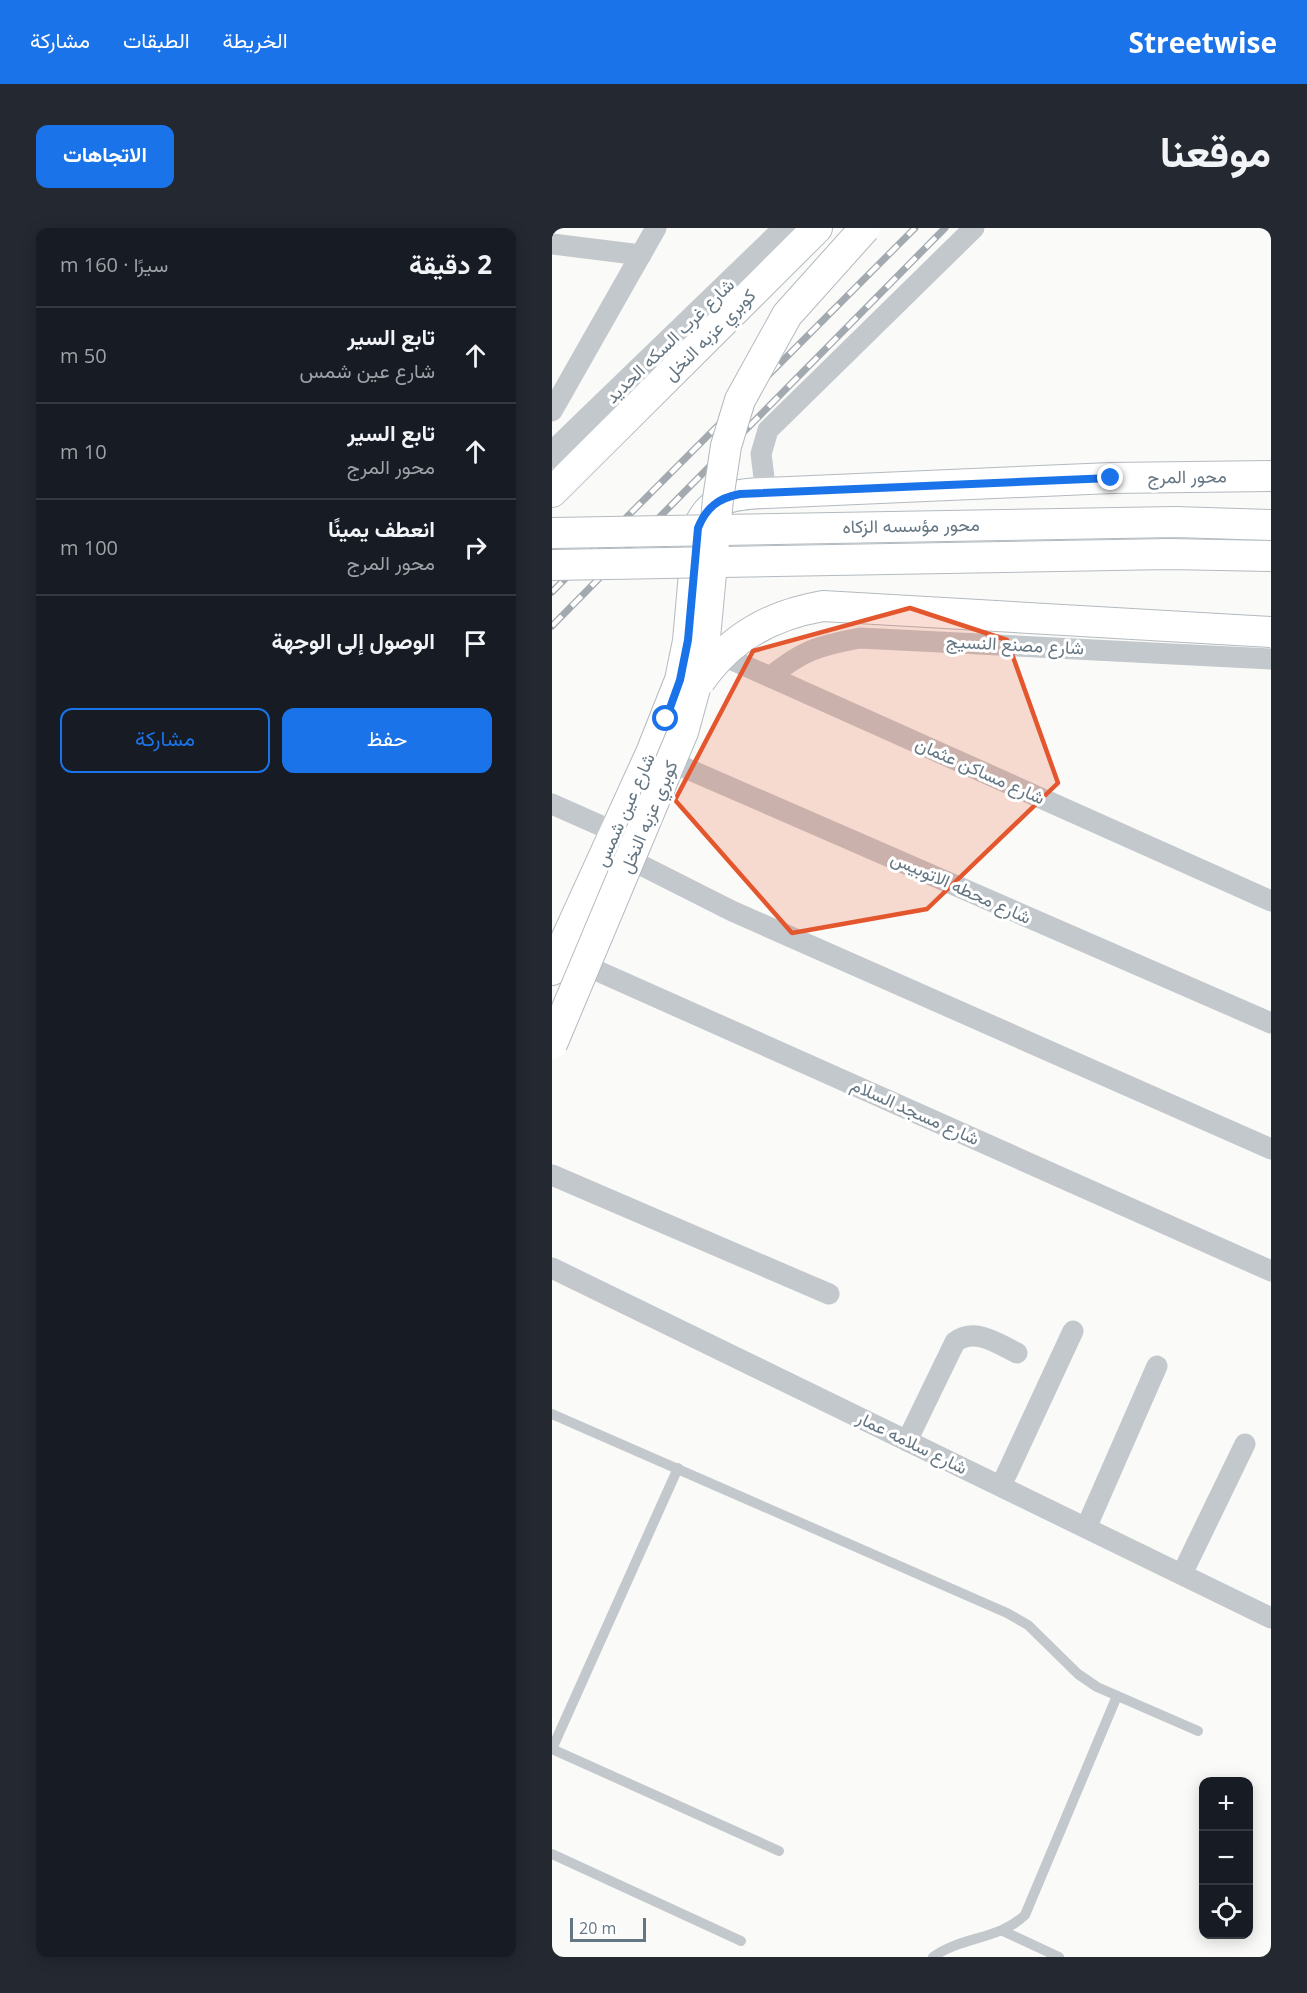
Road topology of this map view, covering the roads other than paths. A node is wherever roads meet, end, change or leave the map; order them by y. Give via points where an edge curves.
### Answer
1 (656, 228) edge
2 (788, 228) edge
3 (817, 228) edge
4 (865, 228) edge
5 (974, 228) edge
6 (552, 244) edge
7 (641, 255) junction
8 (561, 379) edge
9 (552, 411) edge
10 (552, 455) edge
11 (1271, 476) edge
12 (552, 492) edge
13 (766, 493) junction
14 (1271, 525) edge
15 (552, 533) edge
16 (696, 539) joint
17 (1271, 556) edge
18 (552, 565) edge
19 (1271, 632) edge
20 (688, 640) junction
21 (1267, 661) edge
22 (770, 677) junction
23 (696, 686) junction
24 (651, 753) junction
25 (552, 804) edge
26 (615, 832) junction
27 (631, 860) junction
28 (1271, 901) edge
29 (556, 962) edge
30 (1271, 1023) edge
31 (552, 1044) edge
32 (1271, 1149) edge
33 (552, 1175) edge
34 (552, 1268) edge
35 (1271, 1271) edge
36 (829, 1294) dead end
37 (1073, 1331) dead end
38 (1017, 1353) dead end
39 (1157, 1366) dead end
40 (552, 1414) edge
41 (907, 1441) junction
42 (1245, 1444) dead end
43 (678, 1468) junction
44 (1001, 1486) junction
45 (1086, 1528) junction
46 (1182, 1574) junction
47 (1271, 1618) edge
48 (1117, 1696) junction
49 (1198, 1731) dead end
50 (552, 1749) edge
51 (779, 1851) dead end
52 (552, 1854) edge
53 (1003, 1931) junction
54 (741, 1941) dead end
55 (933, 1957) edge
56 (1059, 1957) edge

1 - 7 street
2 - 10 street, شارع غرب السكه الحديد
3 - 12 main road, كوبري عزبه النخل
4 - 23 main road, كوبري عزبه النخل, bridge via 787,315 740,400 726,446 703,659
5 - 13 street via 768,430 761,454
6 - 7 street
7 - 8 street
8 - 9 street
11 - 13 main road, محور المرج via 1111,478
13 - 16 main road, محور المرج via 740,494 718,501 702,517
14 - 15 main road, محور مؤسسه الزكاه, bridge via 1174,522
16 - 20 main road, شارع عين شمس
17 - 18 main road, محور مؤسسه الزكاه, bridge via 1169,554
19 - 23 main road, bridge via 824,606 773,619 750,631 723,653
20 - 22 street, شارع مساكن عثمان
20 - 24 main road, شارع عين شمس via 680,680
21 - 22 street, شارع مصنع النسيج via 860,638 826,644 795,656
22 - 28 street, شارع مساكن عثمان
23 - 27 main road, كوبري عزبه النخل, bridge via 680,741
24 - 26 main road, شارع عين شمس
24 - 30 street, شارع محطه الاتوبيس
25 - 26 street
26 - 29 main road, شارع عين شمس
27 - 31 main road, كوبري عزبه النخل, bridge
27 - 32 street via 732,911
29 - 35 street, شارع مسجد السلام
33 - 36 street
34 - 41 street, شارع سلامه عمار
37 - 44 street
38 - 41 street via 981,1336 963,1336 955,1342
39 - 45 street
40 - 43 lane
41 - 44 street, شارع سلامه عمار
42 - 46 street
43 - 48 lane via 1007,1613 1046,1640 1078,1674
43 - 50 lane
44 - 45 street, شارع سلامه عمار
45 - 46 street, شارع سلامه عمار
46 - 47 street, شارع سلامه عمار
48 - 49 lane
48 - 53 lane via 1025,1915
50 - 51 lane
52 - 54 lane
53 - 55 lane via 958,1942
53 - 56 lane

